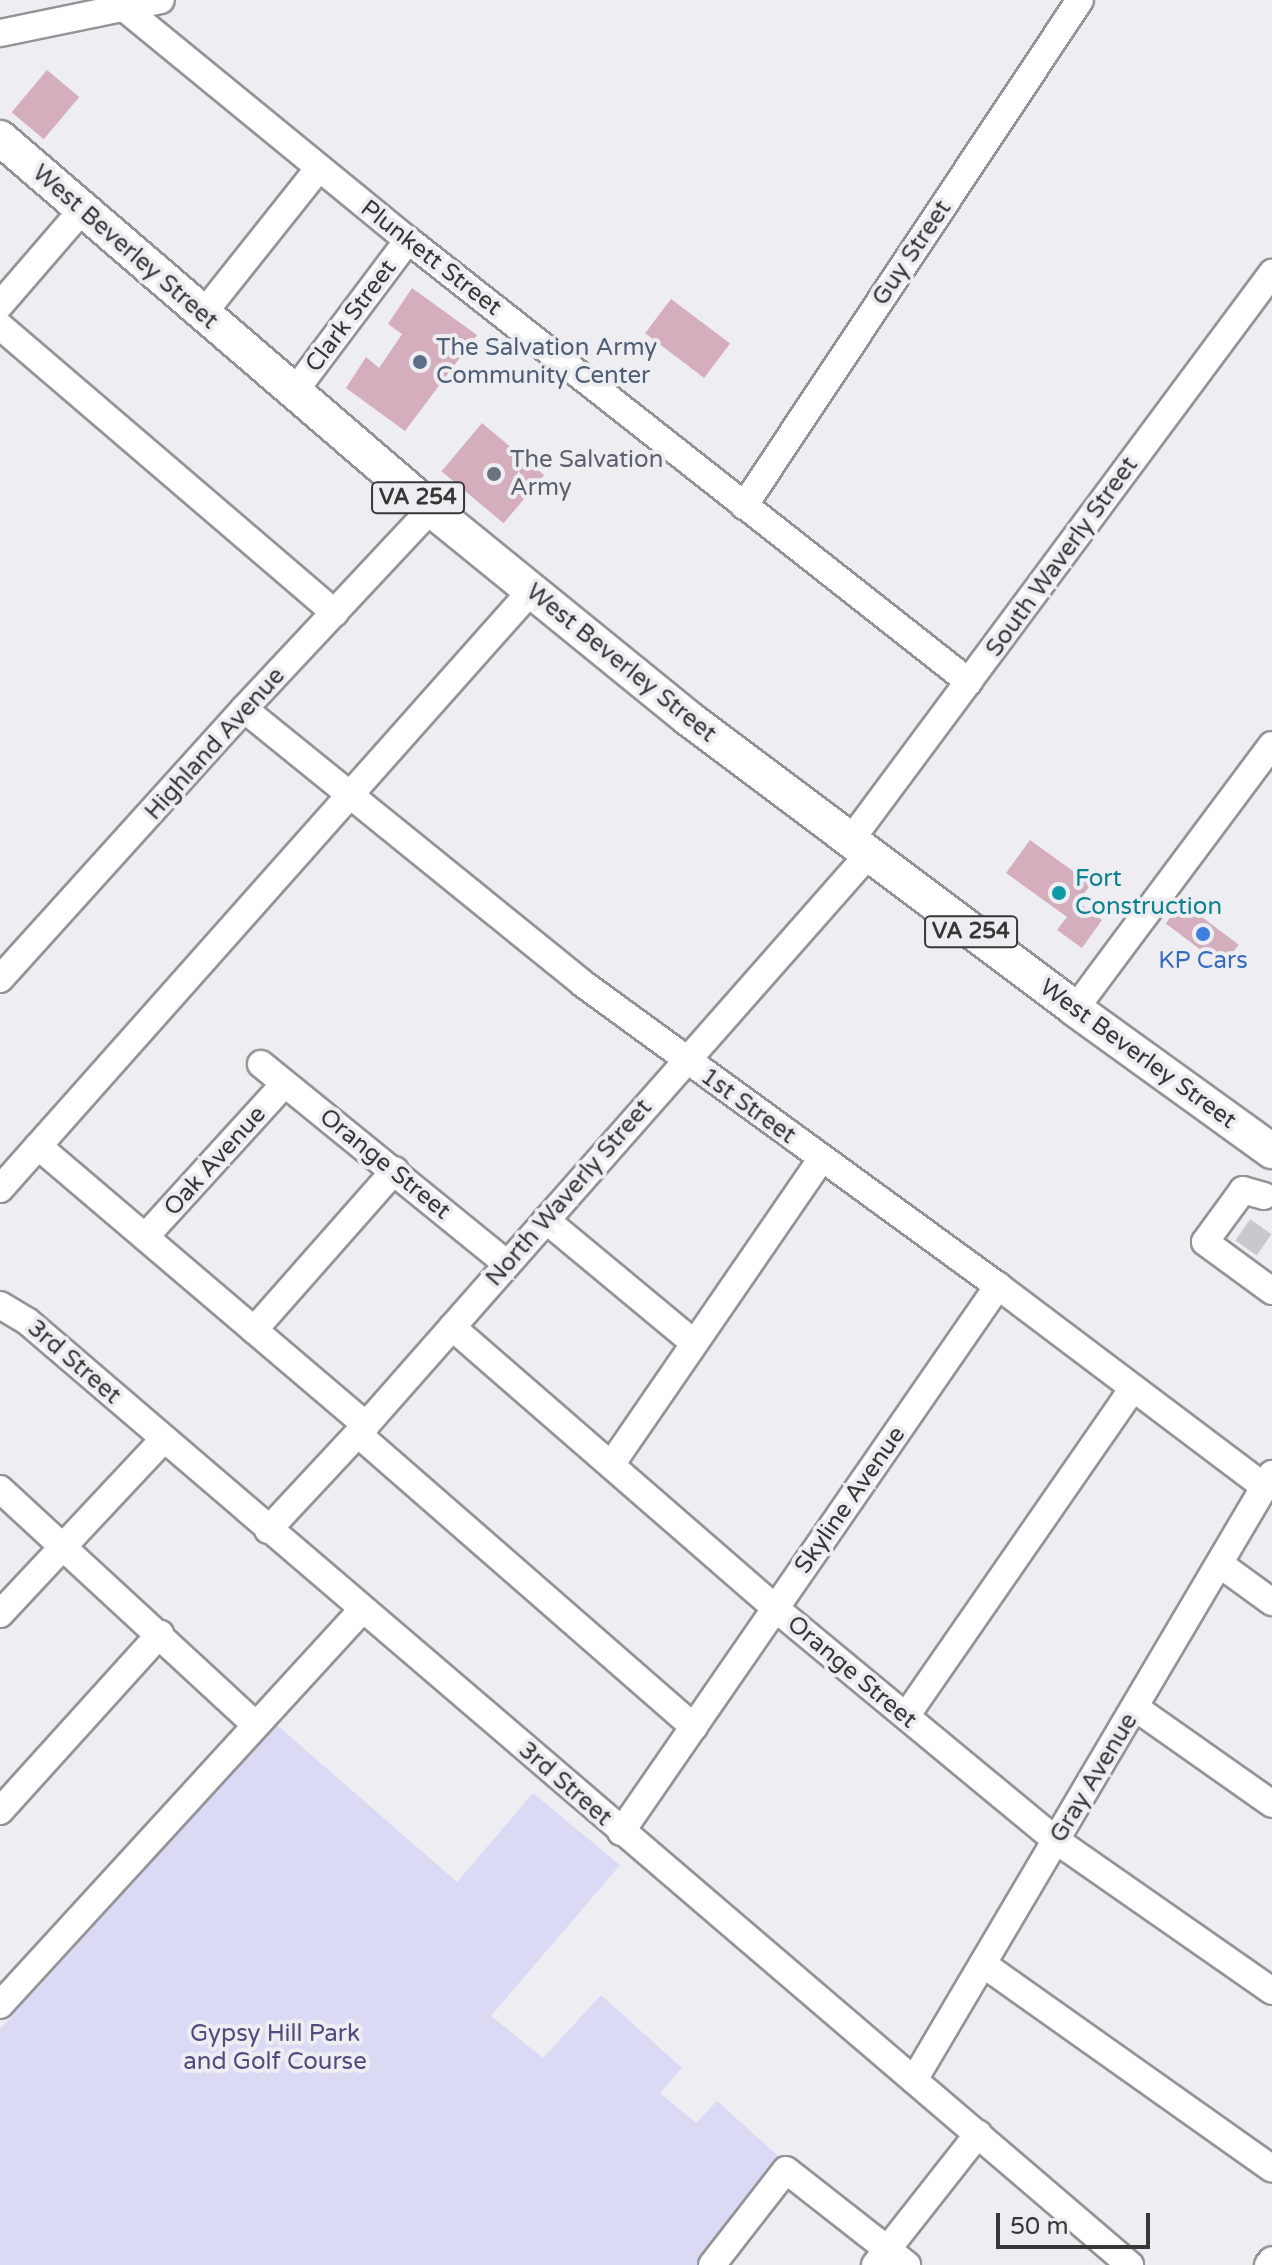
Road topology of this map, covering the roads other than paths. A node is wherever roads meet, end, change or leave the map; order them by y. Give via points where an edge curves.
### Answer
1 (1080, 0) edge
2 (144, 2) edge
3 (0, 33) edge
4 (0, 138) edge
5 (319, 168) junction
6 (82, 210) junction
7 (408, 240) junction
8 (1272, 273) edge
9 (0, 305) edge
10 (202, 315) junction
11 (0, 326) edge
12 (294, 392) junction
13 (744, 506) junction
14 (431, 509) junction
15 (531, 591) junction
16 (335, 613) junction
17 (969, 682) junction
18 (244, 709) junction
19 (1272, 745) edge
20 (348, 797) junction
21 (859, 848) junction
22 (0, 979) edge
23 (1075, 1009) junction
24 (685, 1061) junction
25 (261, 1064) dead end
26 (284, 1084) junction
27 (38, 1146) junction
28 (1272, 1151) edge
29 (821, 1159) junction
30 (395, 1170) junction
31 (0, 1189) edge
32 (1270, 1202) edge
33 (546, 1220) junction
34 (145, 1237) junction
35 (507, 1264) junction
36 (998, 1286) junction
37 (1272, 1291) edge
38 (0, 1305) edge
39 (452, 1327) junction
40 (254, 1330) junction
41 (694, 1343) junction
42 (1133, 1388) junction
43 (362, 1430) junction
44 (164, 1439) junction
45 (611, 1465) junction
46 (1268, 1481) edge
47 (0, 1489) edge
48 (268, 1530) junction
49 (63, 1547) junction
50 (1221, 1565) junction
51 (1272, 1602) edge
52 (775, 1608) junction
53 (362, 1610) junction
54 (0, 1614) edge
55 (160, 1634) junction
56 (1136, 1708) junction
57 (906, 1716) junction
58 (256, 1725) junction
59 (694, 1727) junction
60 (1272, 1804) edge
61 (0, 1811) edge
62 (621, 1832) junction
63 (1057, 1841) junction
64 (983, 1964) junction
65 (1272, 1991) edge
66 (0, 2005) edge
67 (914, 2080) junction
68 (978, 2134) junction
69 (1272, 2169) edge
70 (890, 2260) edge
71 (1272, 2260) edge
72 (712, 2265) edge
73 (1130, 2265) edge
74 (1268, 2265) edge

1 - 13 street, Guy Street
2 - 3 street
2 - 5 street, Plunkett Street
4 - 6 main road, West Beverley Street / VA 254
5 - 7 street, Plunkett Street
5 - 10 street
6 - 9 street
6 - 10 main road, West Beverley Street / VA 254
7 - 12 street, Clark Street
7 - 13 street, Plunkett Street
8 - 17 street, South Waverly Street
10 - 12 main road, West Beverley Street / VA 254
11 - 16 street
12 - 14 main road, West Beverley Street / VA 254
13 - 17 street, Plunkett Street
14 - 15 main road, West Beverley Street / VA 254
14 - 16 street, Highland Avenue
15 - 20 street
15 - 21 main road, West Beverley Street / VA 254
16 - 18 street, Highland Avenue
17 - 21 street, South Waverly Street
18 - 20 street, 1st Street
18 - 22 street, Highland Avenue
19 - 23 street
20 - 24 street, 1st Street
20 - 27 street
21 - 23 main road, West Beverley Street / VA 254
21 - 24 street, North Waverly Street via 752,990
23 - 28 main road, West Beverley Street / VA 254
24 - 29 street, 1st Street
24 - 33 street, North Waverly Street
25 - 26 street, Orange Street
26 - 30 street, Orange Street
26 - 34 street, Oak Avenue
27 - 31 street
27 - 34 street
29 - 36 street, 1st Street
29 - 41 street
30 - 35 street, Orange Street
30 - 40 street
32 - 37 street via 1243,1190 1205,1242 1241,1256
33 - 35 street, North Waverly Street
33 - 41 street
34 - 40 street
35 - 39 street, North Waverly Street
36 - 42 street, 1st Street
36 - 52 street, Skyline Avenue
38 - 44 street, 3rd Street via 27,1321
39 - 43 street, North Waverly Street
39 - 45 street, Orange Street
40 - 43 street
41 - 45 street
42 - 46 street, 1st Street
42 - 57 street
43 - 48 street, North Waverly Street
43 - 59 street
44 - 48 street, 3rd Street
44 - 49 street
45 - 52 street, Orange Street
46 - 50 street, Gray Avenue
47 - 49 street
48 - 53 street, 3rd Street
49 - 54 street
49 - 55 street
50 - 51 street
50 - 56 street, Gray Avenue
52 - 57 street, Orange Street
52 - 59 street, Skyline Avenue
53 - 58 street
53 - 62 street, 3rd Street
55 - 58 street
55 - 61 street
56 - 60 street
56 - 63 street, Gray Avenue
57 - 63 street, Orange Street
58 - 66 street
59 - 62 street, Skyline Avenue
62 - 67 street, 3rd Street
63 - 64 street, Gray Avenue
63 - 65 street, Orange Street
64 - 67 street, Gray Avenue
64 - 69 street
67 - 68 street, 3rd Street
68 - 70 street
68 - 73 street, 3rd Street
70 - 72 street via 786,2170
71 - 74 street

